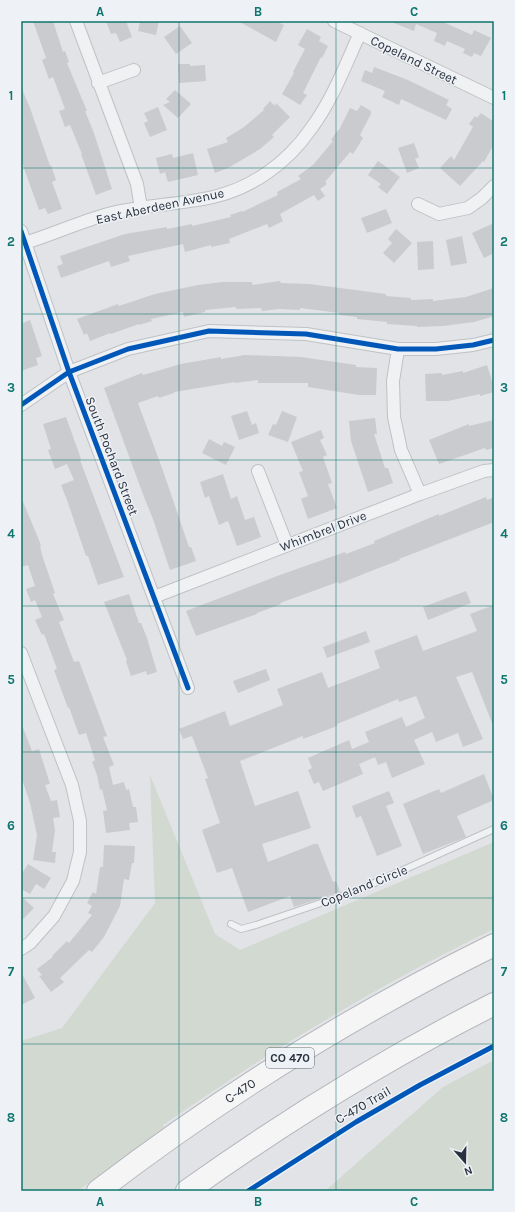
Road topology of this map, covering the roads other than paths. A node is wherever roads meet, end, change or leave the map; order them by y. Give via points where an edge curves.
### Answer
1 (76, 21) edge
2 (334, 21) edge
3 (360, 33) junction
4 (134, 70) dead end
5 (98, 83) junction
6 (494, 98) edge
7 (494, 186) edge
8 (418, 204) dead end
9 (141, 208) junction
10 (21, 231) edge
11 (26, 243) junction
12 (494, 340) edge
13 (398, 349) junction
14 (69, 372) junction
15 (21, 405) edge
16 (258, 470) dead end
17 (494, 470) edge
18 (420, 494) junction
19 (287, 545) junction
20 (154, 597) junction
21 (21, 652) edge
22 (188, 688) dead end
23 (494, 829) edge
24 (231, 924) dead end
25 (494, 945) edge
26 (21, 949) edge
27 (494, 1004) edge
28 (98, 1191) edge
29 (187, 1191) edge

1 - 5 street
2 - 3 street, Copeland Street
3 - 6 street, Copeland Street
3 - 9 street, East Aberdeen Avenue via 324,109 310,131 279,164 260,178 236,190 212,197
4 - 5 street
5 - 9 street via 137,184
7 - 8 street via 468,208 439,214
9 - 11 street, East Aberdeen Avenue via 109,214
10 - 11 street, South Pochard Street
11 - 14 street, South Pochard Street
12 - 13 street via 436,349
13 - 14 street via 306,334 209,331 128,349
13 - 18 street via 393,381 394,417 401,450
14 - 15 street
14 - 20 street, South Pochard Street
16 - 19 street
17 - 18 street, Whimbrel Drive via 484,471
18 - 19 street, Whimbrel Drive
19 - 20 street, Whimbrel Drive
20 - 22 street, South Pochard Street
21 - 26 street via 72,785 80,821 80,852 73,881 54,916 30,943
23 - 24 lane, Copeland Circle via 359,890 241,929
25 - 28 highway, C-470 / CO 470 via 391,998 273,1069 199,1117
27 - 29 highway via 336,1092 260,1140

